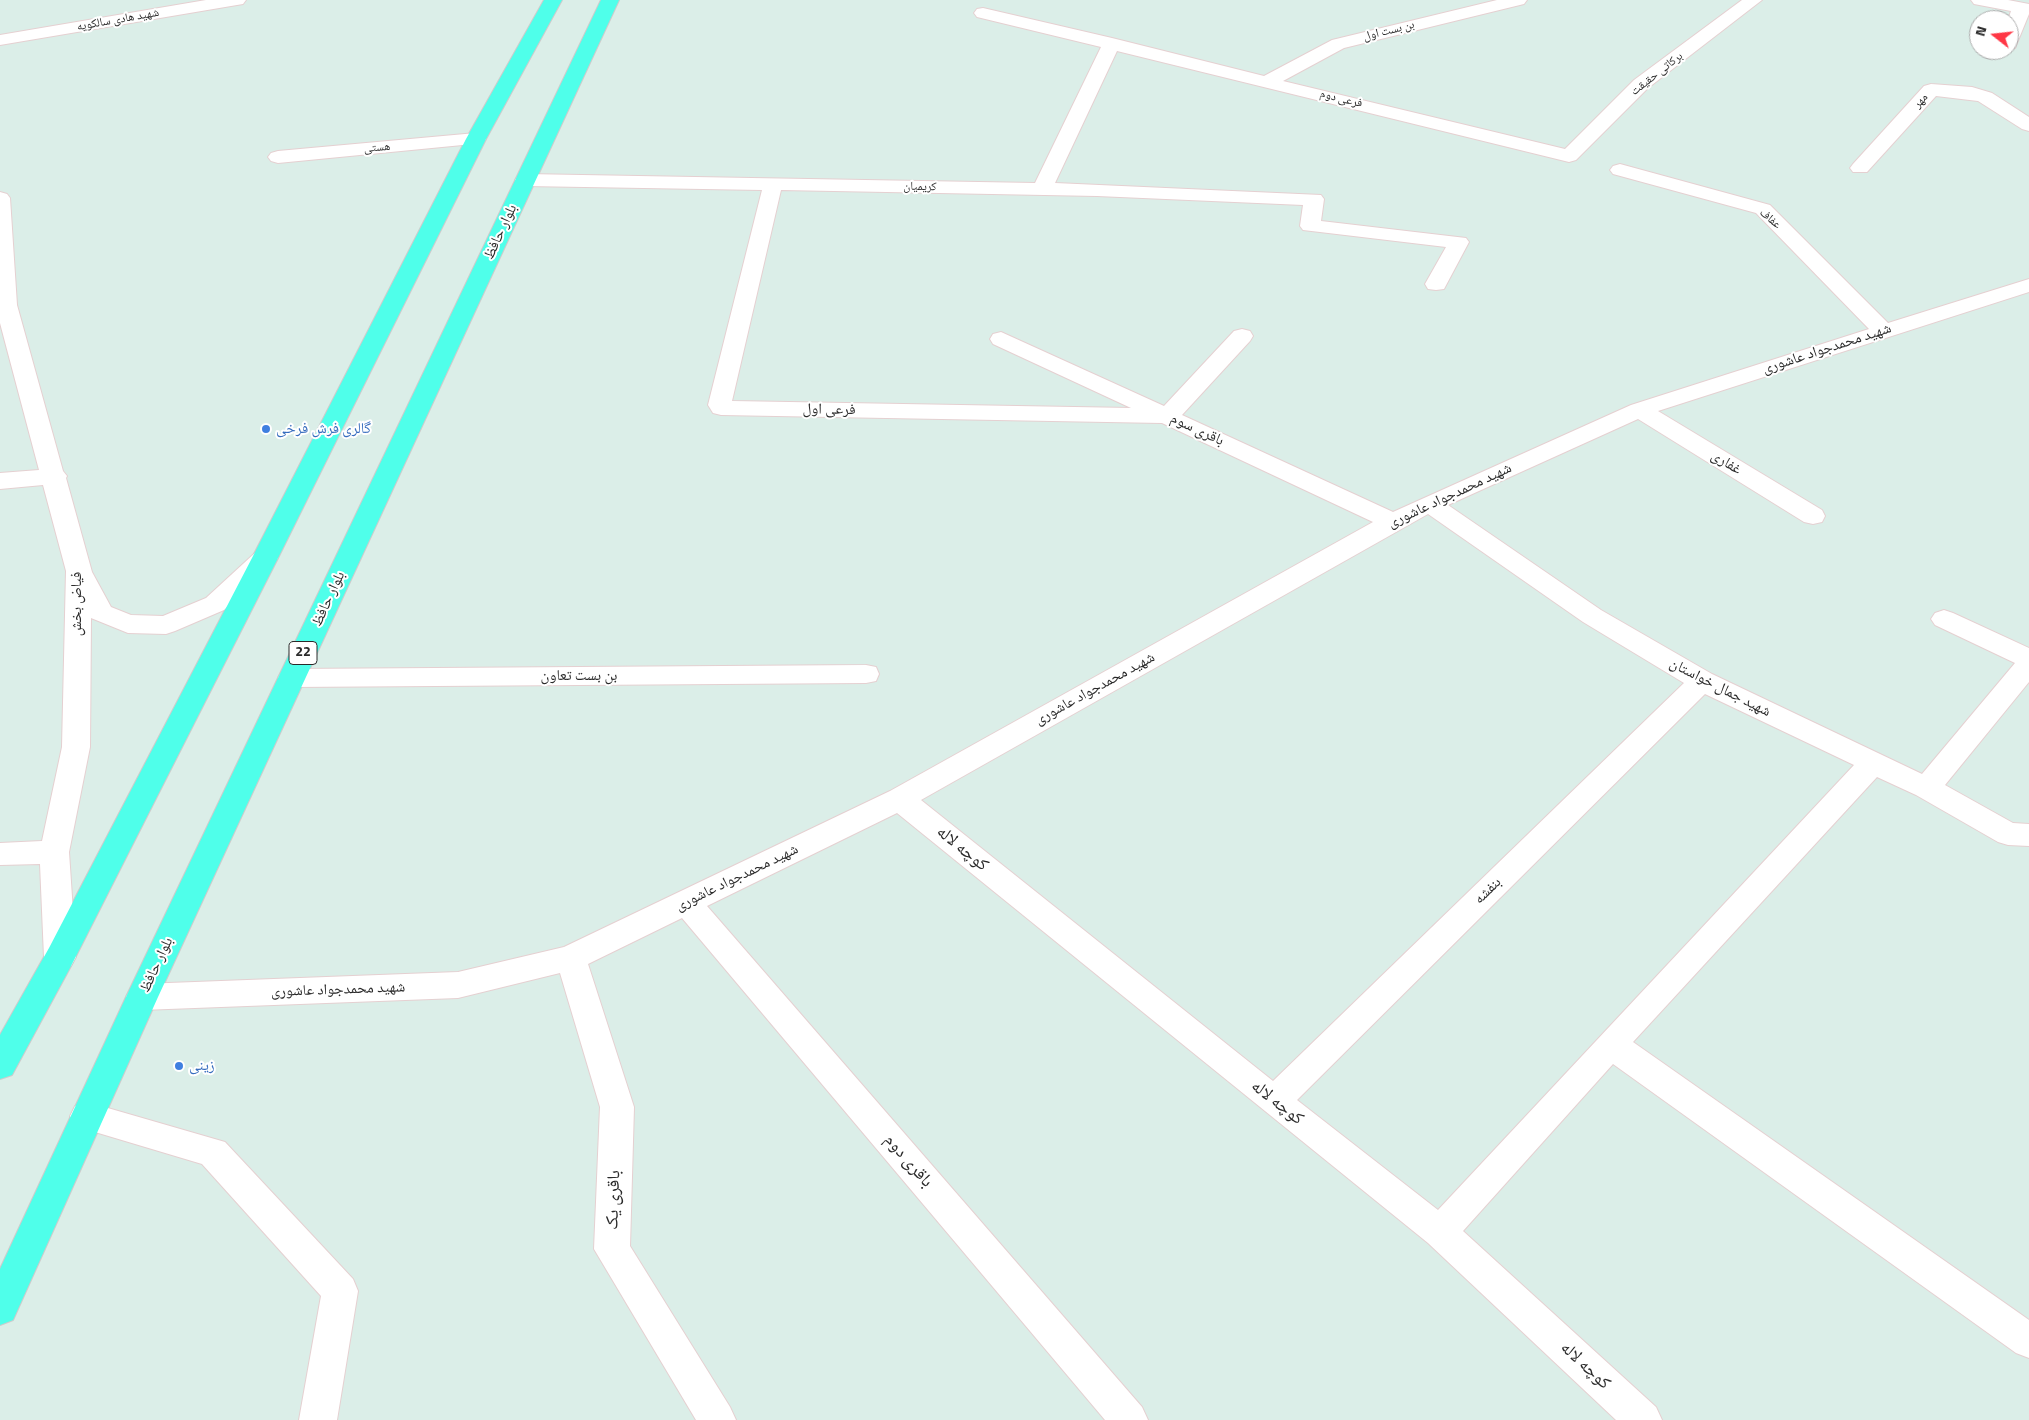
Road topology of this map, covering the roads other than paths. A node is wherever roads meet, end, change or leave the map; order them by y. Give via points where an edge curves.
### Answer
1 (237, 0) edge
2 (553, 0) edge
3 (610, 0) edge
4 (1518, 0) edge
5 (1753, 0) edge
6 (1980, 0) edge
7 (2025, 8) edge
8 (984, 13) dead end
9 (2019, 22) edge
10 (0, 40) edge
11 (1112, 44) junction
12 (1268, 81) junction
13 (2029, 125) edge
14 (476, 139) junction
15 (1569, 156) joint
16 (278, 157) dead end
17 (1860, 168) dead end
18 (1620, 170) dead end
19 (525, 180) junction
20 (773, 184) junction
21 (1042, 189) junction
22 (1, 204) edge
23 (1436, 284) dead end
24 (2029, 285) edge
25 (3, 305) edge
26 (1883, 331) junction
27 (1242, 336) dead end
28 (1001, 339) dead end
29 (1639, 410) junction
30 (1168, 416) junction
31 (55, 476) junction
32 (0, 481) edge
33 (1430, 504) junction
34 (1813, 516) dead end
35 (1393, 522) junction
36 (266, 558) junction
37 (79, 571) junction
38 (1944, 619) dead end
39 (2029, 659) edge
40 (2029, 664) edge
41 (866, 674) dead end
42 (292, 678) junction
43 (1702, 681) junction
44 (1873, 763) junction
45 (1926, 788) junction
46 (900, 799) junction
47 (2029, 836) edge
48 (54, 852) junction
49 (0, 854) edge
50 (686, 902) junction
51 (60, 957) junction
52 (571, 958) junction
53 (142, 997) junction
54 (1611, 1044) junction
55 (0, 1065) edge
56 (1274, 1101) junction
57 (87, 1116) junction
58 (1440, 1232) junction
59 (0, 1308) edge
60 (2029, 1342) edge
61 (318, 1420) edge
62 (717, 1420) edge
63 (1130, 1420) edge
64 (1643, 1420) edge

1 - 10 street, شهید هادی سالکویه
2 - 14 main road
3 - 19 main road, بلوار حافظ / 22
4 - 12 street, بن بست اول via 1338,44
5 - 15 street, برکاتی حقیقت via 1641,84
6 - 7 street
7 - 9 street
8 - 11 street, فرعی دوم
11 - 12 street, فرعی دوم
11 - 21 street
12 - 15 street, فرعی دوم
13 - 17 street, مهر via 1985,97 1931,90
14 - 16 street, هستی
14 - 36 main road
18 - 26 street, عفاف via 1763,209
19 - 20 street, کریمیان
19 - 42 main road, بلوار حافظ / 22
20 - 21 street, کریمیان
20 - 30 street, فرعی اول via 721,408
21 - 23 street, کریمیان via 1314,198 1310,226 1459,242
22 - 25 street, فیاض بخش
24 - 26 street, شهید محمدجواد عاشوری
25 - 31 street, فیاض بخش
26 - 29 street, شهید محمدجواد عاشوری
27 - 30 street
28 - 30 street, باقری سوم
29 - 33 street, شهید محمدجواد عاشوری
29 - 34 street, غفاری
30 - 35 street, باقری سوم
31 - 32 street
31 - 37 street, فیاض بخش
33 - 35 street, شهید محمدجواد عاشوری
33 - 43 street, شهید جمال خواستان via 1592,616
35 - 46 street, شهید محمدجواد عاشوری
36 - 37 street via 215,604 166,625 128,624 101,613
36 - 51 main road
37 - 48 street, فیاض بخش via 76,747
38 - 39 street
40 - 45 street
41 - 42 street, بن‌ بست تعاون
42 - 53 main road, بلوار حافظ / 22
43 - 44 street, شهید جمال خواستان
43 - 56 street, بنفشه
44 - 45 street, شهید جمال خواستان
44 - 54 street
45 - 47 street, شهید جمال خواستان via 2008,834
46 - 50 street, شهید محمدجواد عاشوری
46 - 56 street, کوچه لاله
48 - 49 street
48 - 51 street, فیاض بخش
50 - 52 street, شهید محمدجواد عاشوری
50 - 63 street, باقری دوم
51 - 55 main road
52 - 53 street, شهید محمدجواد عاشوری via 458,985
52 - 62 street, باقری یک via 617,1107 612,1249
53 - 57 main road, بلوار حافظ / 22
54 - 58 street
54 - 60 street
56 - 58 street, کوچه لاله
57 - 59 main road, بلوار حافظ / 22
57 - 61 street via 213,1152 340,1291
58 - 64 street, کوچه لاله

